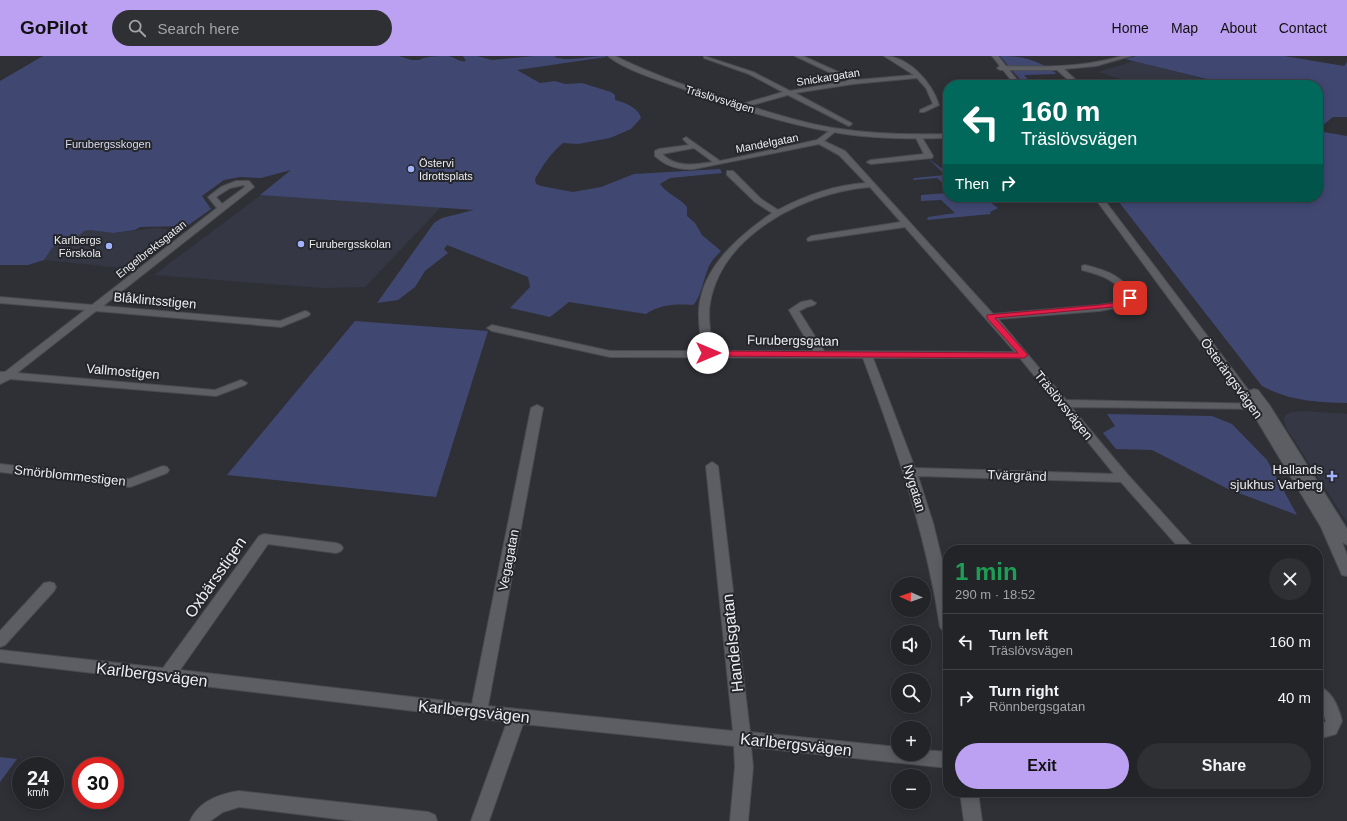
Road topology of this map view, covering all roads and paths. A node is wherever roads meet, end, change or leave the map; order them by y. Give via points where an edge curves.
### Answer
1 (611, 56) edge
2 (798, 56) edge
3 (887, 56) edge
4 (991, 56) edge
5 (995, 56) edge
6 (1128, 56) edge
7 (706, 57) dead end
8 (1002, 68) junction
9 (1059, 68) junction
10 (920, 76) junction
11 (1010, 80) edge
12 (1013, 80) edge
13 (1072, 80) edge
14 (856, 82) junction
15 (790, 93) junction
16 (741, 106) junction
17 (922, 111) dead end
18 (849, 124) dead end
19 (834, 130) junction
20 (918, 136) junction
21 (943, 136) edge
22 (686, 139) dead end
23 (819, 142) junction
24 (696, 146) junction
25 (871, 162) dead end
26 (719, 163) junction
27 (730, 173) dead end
28 (872, 185) junction
29 (1102, 202) edge
30 (1109, 202) edge
31 (222, 209) dead end
32 (778, 213) junction
33 (907, 224) junction
34 (811, 239) dead end
35 (1085, 268) dead end
36 (0, 300) edge
37 (811, 303) dead end
38 (96, 308) junction
39 (306, 314) dead end
40 (990, 316) junction
41 (492, 328) dead end
42 (708, 353) junction
43 (820, 354) junction
44 (867, 355) junction
45 (1024, 355) junction
46 (2, 377) edge
47 (241, 383) dead end
48 (1063, 403) junction
49 (1259, 406) junction
50 (537, 408) dead end
51 (712, 466) dead end
52 (0, 468) edge
53 (163, 470) dead end
54 (910, 472) junction
55 (1124, 478) junction
56 (1347, 540) edge
57 (1184, 545) edge
58 (336, 548) dead end
59 (1347, 571) edge
60 (49, 587) dead end
61 (943, 601) edge
62 (0, 641) edge
63 (0, 656) edge
64 (167, 676) junction
65 (1323, 699) edge
66 (478, 711) junction
67 (517, 716) junction
68 (1325, 728) edge
69 (742, 738) junction
70 (943, 759) edge
71 (970, 797) edge
72 (199, 821) edge
73 (428, 821) edge
74 (480, 821) edge
75 (739, 821) edge
76 (973, 821) edge

1 - 16 street, Träslövsvägen via 658,79
2 - 14 street
3 - 10 street
4 - 8 street
5 - 8 street
6 - 9 street via 1105,63
7 - 15 street via 751,74
8 - 9 street
8 - 11 street
8 - 12 street
9 - 13 street
10 - 14 street, Snickargatan
10 - 17 street via 936,105
14 - 15 street, Snickargatan
15 - 16 street, Snickargatan
15 - 18 street
16 - 19 street, Träslövsvägen
19 - 20 street, Träslövsvägen
19 - 23 street
20 - 21 street, Träslövsvägen
20 - 25 street via 928,156
22 - 24 street
23 - 26 street, Mandelgatan
23 - 28 street, Träslövsvägen via 842,153
24 - 26 street
24 - 26 street, Mandelgatan via 659,151 658,154 665,161 679,166
27 - 32 street via 758,201
28 - 32 street via 839,189 803,201
28 - 33 street, Träslövsvägen
29 - 49 street, Österängsvägen
30 - 49 street, Österängsvägen
31 - 38 street, Engelbrektsgatan
32 - 42 street via 745,236 733,248 709,286 704,303
33 - 34 street
33 - 40 street, Träslövsvägen
35 - 40 street via 1110,274 1127,290 1130,298 1123,304 1099,308
36 - 38 street, Blåklintsstigen
37 - 43 street via 794,310
38 - 39 street, Blåklintsstigen via 280,324
38 - 46 street, Engelbrektsgatan
40 - 45 street, Träslövsvägen
41 - 42 street, Furubergsgatan via 610,354
42 - 43 street, Furubergsgatan
43 - 44 street, Furubergsgatan
44 - 45 street, Furubergsgatan
44 - 54 street, Nygatan
45 - 48 street, Träslövsvägen
46 - 47 street, Vallmostigen via 216,393
48 - 49 street
48 - 55 street, Träslövsvägen
49 - 56 street, Österängsvägen
49 - 59 street, Österängsvägen via 1328,527
50 - 66 street, Vegagatan
51 - 69 street, Handelsgatan
52 - 53 street, Smörblommestigen via 130,483
54 - 55 street, Tvärgränd
54 - 61 street, Nygatan via 935,559
55 - 57 street, Träslövsvägen
58 - 64 street, Oxbärsstigen via 264,539
60 - 62 street
63 - 64 street, Karlbergsvägen
64 - 66 street, Karlbergsvägen
65 - 68 street via 1331,709 1334,720
66 - 67 street, Karlbergsvägen
67 - 69 street, Karlbergsvägen
67 - 74 street
69 - 70 street, Karlbergsvägen
69 - 75 street, Handelsgatan via 744,767
71 - 76 street
72 - 73 street via 204,813 218,803 239,799

